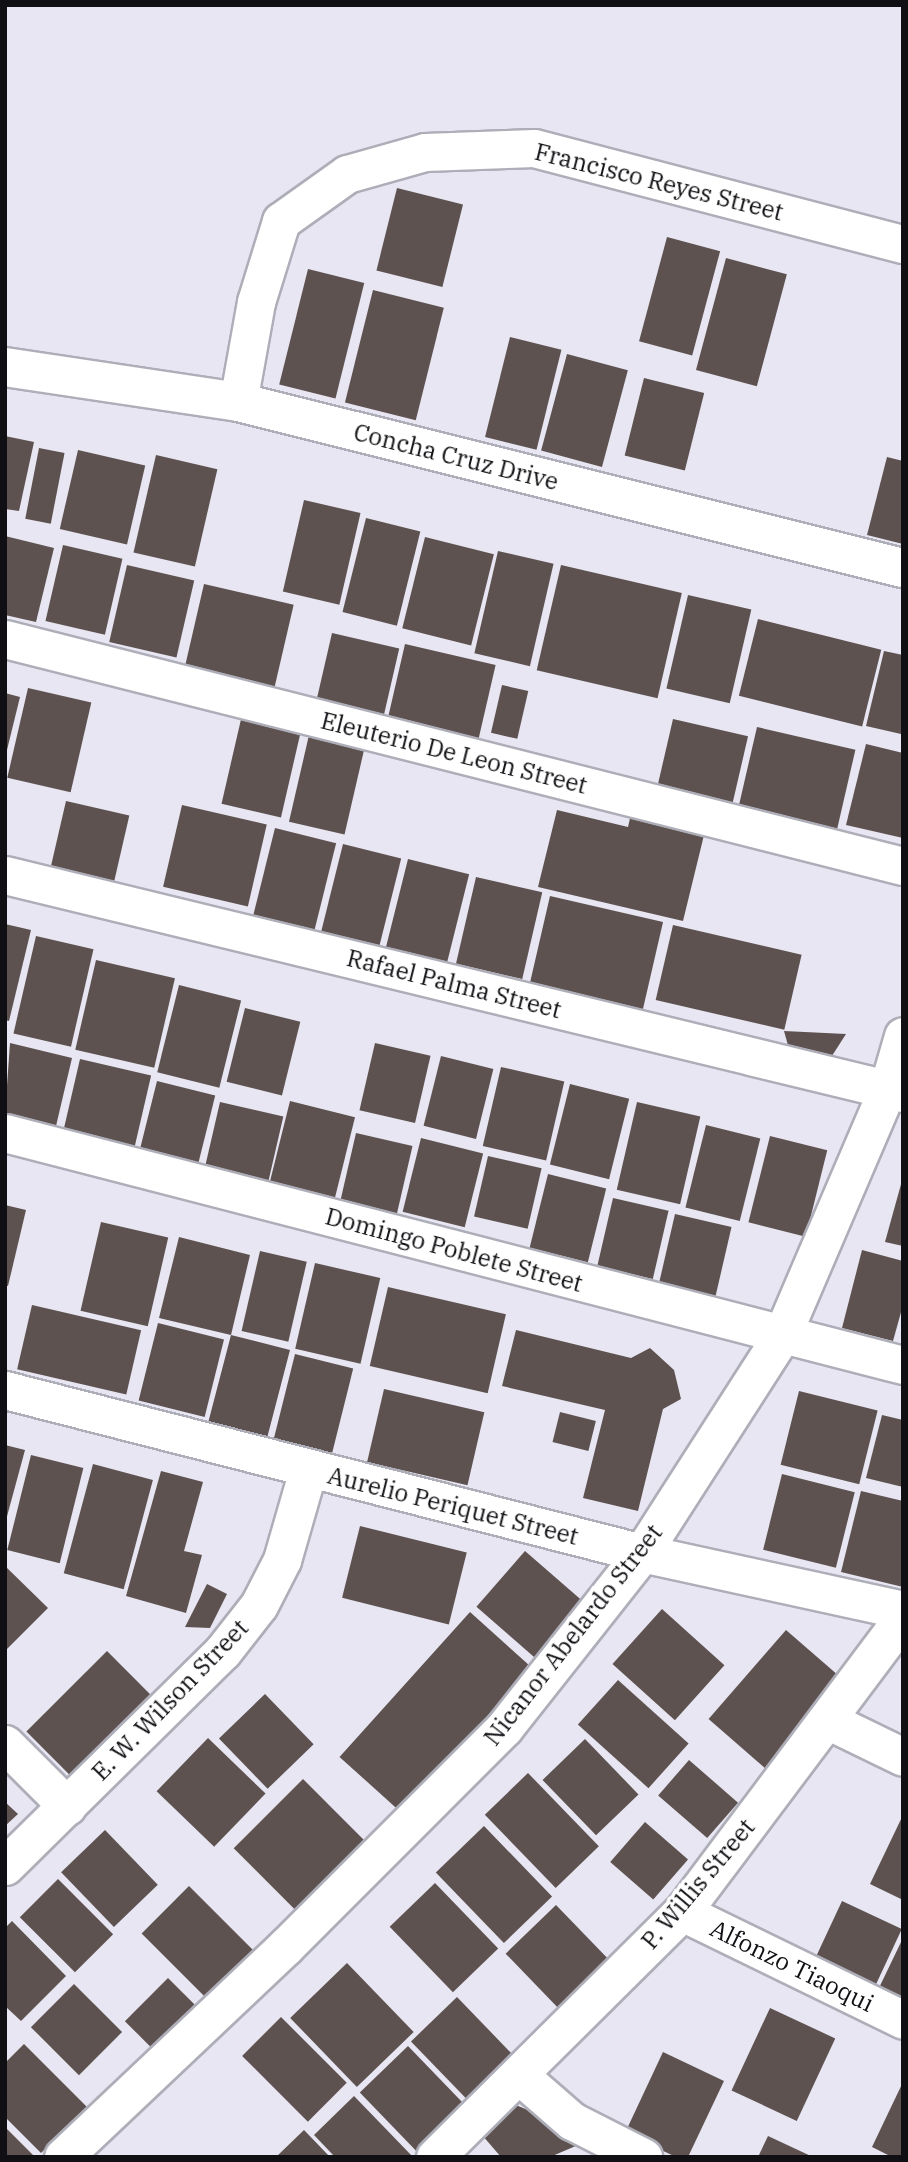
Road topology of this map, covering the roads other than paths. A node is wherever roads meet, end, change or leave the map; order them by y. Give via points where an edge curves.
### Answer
1 (903, 244) edge
2 (5, 367) edge
3 (238, 402) junction
4 (903, 568) edge
5 (5, 639) edge
6 (903, 866) edge
7 (5, 875) edge
8 (903, 1036) edge
9 (895, 1091) edge
10 (5, 1133) edge
11 (782, 1335) junction
12 (903, 1364) edge
13 (5, 1390) edge
14 (308, 1470) junction
15 (642, 1553) junction
16 (903, 1610) edge
17 (903, 1618) edge
18 (829, 1721) junction
19 (5, 1744) edge
20 (903, 1757) edge
21 (67, 1806) junction
22 (5, 1866) edge
23 (682, 1912) junction
24 (903, 2020) edge
25 (519, 2075) junction
26 (63, 2157) edge
27 (435, 2157) edge
28 (643, 2157) edge

1 - 3 street, Francisco Reyes Street via 534,148 425,152 347,174 281,221 256,302
2 - 3 street, Concha Cruz Drive
3 - 4 street, Concha Cruz Drive
5 - 6 street, Eleuterio De Leon Street
7 - 9 street, Rafael Palma Street
8 - 9 street, Nicanor Abelardo Street
9 - 11 street, Nicanor Abelardo Street
10 - 11 street, Domingo Poblete Street
11 - 12 street, Domingo Poblete Street
11 - 15 street, Nicanor Abelardo Street
13 - 14 street, Aurelio Periquet Street
14 - 15 street, Aurelio Periquet Street
14 - 21 street, E. W. Wilson Street via 282,1560 260,1605 223,1651
15 - 16 street, Aurelio Periquet Street
15 - 26 street, Nicanor Abelardo Street via 504,1728 285,1947
17 - 18 street, P. Willis Street
18 - 20 street
18 - 23 street, P. Willis Street
19 - 21 street
21 - 22 street, E. W. Wilson Street
23 - 24 street, Alfonzo Tiaoqui
23 - 25 street, P. Willis Street
25 - 27 street, P. Willis Street
25 - 28 street via 572,2121

